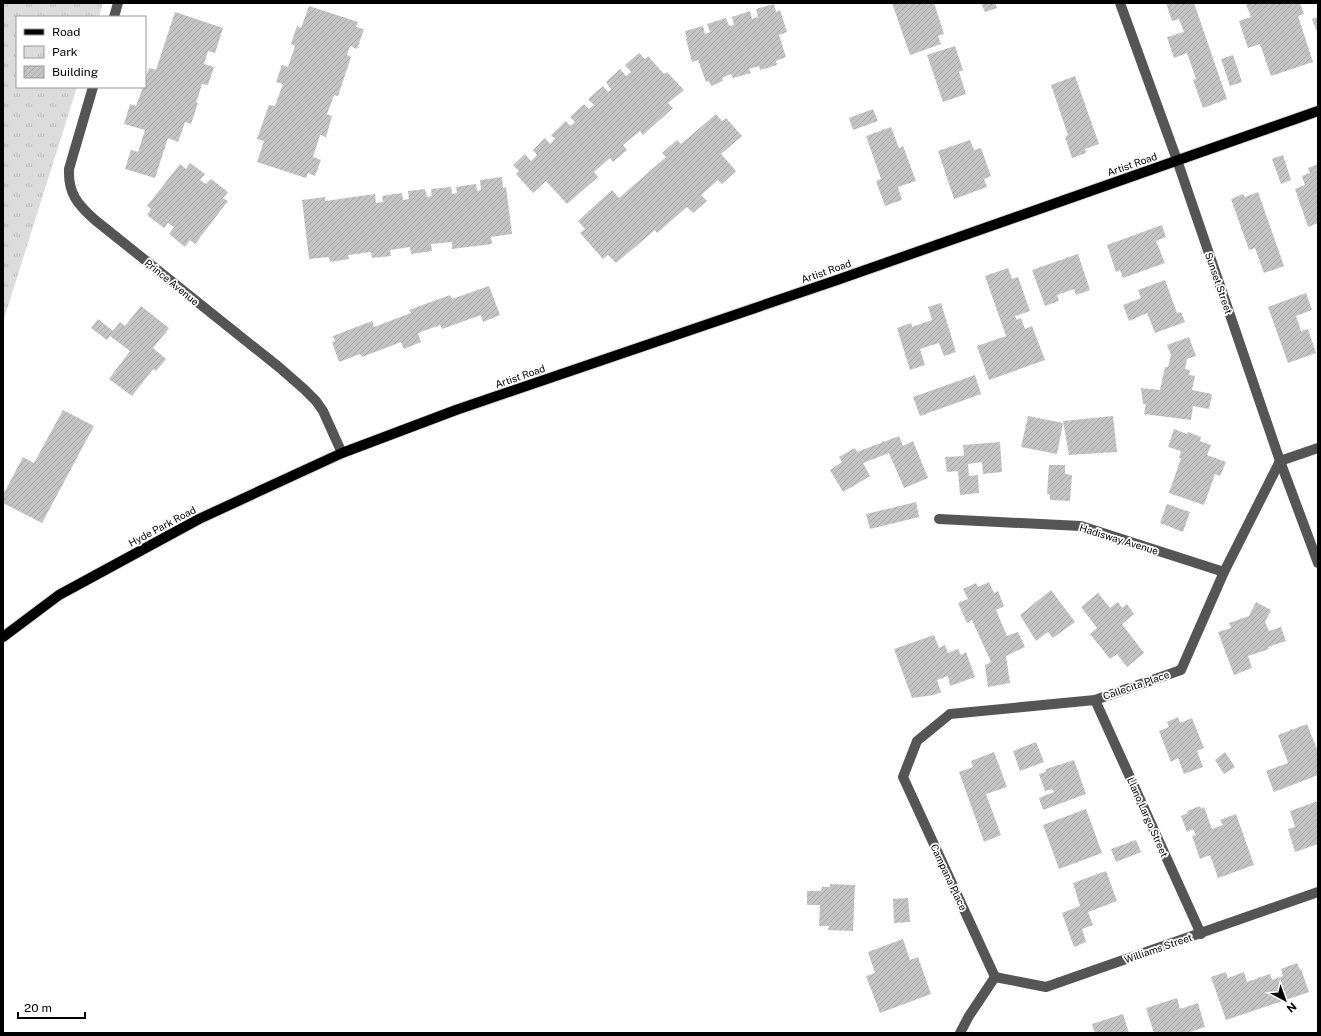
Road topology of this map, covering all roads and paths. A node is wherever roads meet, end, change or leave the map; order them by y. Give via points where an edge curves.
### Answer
1 (118, 3) edge
2 (1120, 3) edge
3 (114, 16) edge
4 (93, 88) edge
5 (1318, 111) edge
6 (1177, 160) junction
7 (1318, 448) edge
8 (342, 453) junction
9 (1280, 462) junction
10 (939, 519) dead end
11 (1318, 563) edge
12 (1224, 572) junction
13 (3, 637) edge
14 (1095, 700) junction
15 (903, 777) joint
16 (1318, 892) edge
17 (1201, 934) junction
18 (995, 978) junction
19 (960, 1033) edge

1 - 3 street
2 - 6 street, Sunset Street
4 - 8 street, Prince Avenue via 69,169 72,193 79,204 95,220 304,389 323,412
5 - 6 main road, Artist Road
6 - 8 main road, Artist Road via 456,410
6 - 9 street, Sunset Street
7 - 9 street
8 - 13 main road, Hyde Park Road via 199,519 66,591
9 - 11 street, Sunset Street
9 - 12 street, Callecita Place
10 - 12 street, Hadisway Avenue via 1081,526
12 - 14 street, Callecita Place via 1181,670
14 - 15 street, Callecita Place via 950,714 917,741
14 - 17 street, Llano Largo Street
15 - 18 street, Campana Place
16 - 17 street, Williams Street
17 - 18 street, Williams Street via 1046,987
18 - 19 street

